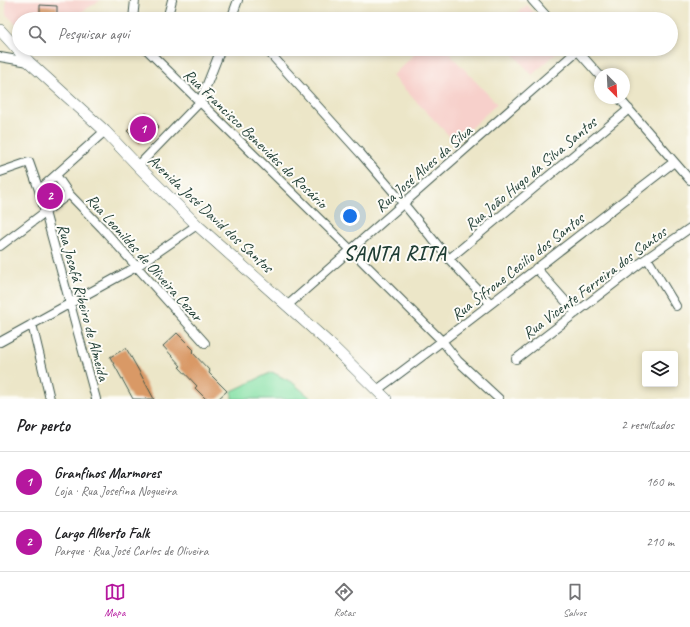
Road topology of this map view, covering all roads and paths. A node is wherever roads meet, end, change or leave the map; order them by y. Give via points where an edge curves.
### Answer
1 (135, 0) edge
2 (172, 0) edge
3 (238, 0) edge
4 (532, 0) edge
5 (542, 0) edge
6 (542, 11) joint
7 (134, 12) edge
8 (169, 12) edge
9 (235, 12) edge
10 (0, 30) edge
11 (12, 43) edge
12 (24, 56) edge
13 (152, 56) edge
14 (156, 56) edge
15 (218, 56) edge
16 (272, 56) edge
17 (570, 56) edge
18 (582, 56) edge
19 (0, 57) edge
20 (155, 59) junction
21 (29, 62) junction
22 (594, 69) edge
23 (200, 102) junction
24 (624, 104) edge
25 (629, 109) junction
26 (106, 131) junction
27 (674, 162) junction
28 (138, 166) junction
29 (0, 172) edge
30 (56, 175) junction
31 (690, 180) edge
32 (39, 190) junction
33 (69, 194) junction
34 (404, 204) junction
35 (45, 212) junction
36 (197, 225) junction
37 (690, 228) edge
38 (0, 246) edge
39 (351, 250) junction
40 (647, 258) junction
41 (449, 259) junction
42 (136, 267) junction
43 (536, 268) junction
44 (70, 303) junction
45 (490, 303) junction
46 (288, 305) junction
47 (676, 306) dead end
48 (576, 313) junction
49 (32, 324) junction
50 (0, 342) edge
51 (442, 342) junction
52 (205, 343) dead end
53 (516, 358) dead end
54 (377, 390) junction
55 (50, 399) edge
56 (96, 399) edge
57 (386, 399) edge
58 (499, 399) edge

1 - 7 street
2 - 8 street
3 - 9 street
4 - 6 street
5 - 6 street
10 - 11 main road, Avenida José David dos Santos
12 - 21 main road, Avenida José David dos Santos
13 - 20 street, Rua Francisco Benevides do Rosário
14 - 20 street
15 - 23 street
16 - 34 street
17 - 34 street, Rua José Alves da Silva
18 - 22 street
19 - 21 street
20 - 23 street, Rua Francisco Benevides do Rosário
21 - 26 main road, Avenida José David dos Santos
23 - 28 street
23 - 39 street, Rua Francisco Benevides do Rosário
24 - 25 street
25 - 27 street
25 - 41 street, Rua João Hugo da Silva Santos
26 - 28 main road, Avenida José David dos Santos
26 - 30 street
27 - 31 street
27 - 43 street, Rua Sifrone Cecilio dos Santos
28 - 36 main road, Avenida José David dos Santos
29 - 32 street, Rua Josafá Ribeiro de Almeida via 29,162
30 - 32 street
30 - 33 street
32 - 35 street, Rua Josafá Ribeiro de Almeida
33 - 35 street, Rua Leonildes de Oliveira Cezar
33 - 42 street, Rua Leonildes de Oliveira Cezar
34 - 39 street, Rua José Alves da Silva
34 - 41 street
35 - 38 street, Rua Leonildes de Oliveira Cezar
35 - 44 street, Rua Josafá Ribeiro de Almeida
36 - 42 street
36 - 46 main road, Avenida José David dos Santos
37 - 40 street, Rua Vicente Ferreira dos Santos
39 - 46 street, Rua José Alves da Silva
39 - 51 street, Rua Francisco Benevides do Rosário
40 - 47 street
40 - 48 street, Rua Vicente Ferreira dos Santos
41 - 45 street
42 - 44 street
42 - 52 street, Rua Leonildes de Oliveira Cezar
43 - 45 street, Rua Sifrone Cecilio dos Santos
43 - 48 street
44 - 49 street
44 - 56 street, Rua Josafá Ribeiro de Almeida
45 - 51 street, Rua Sifrone Cecilio dos Santos
46 - 54 main road, Avenida José David dos Santos
48 - 53 street, Rua Vicente Ferreira dos Santos
49 - 50 street
49 - 55 street
51 - 54 street, Rua Sifrone Cecilio dos Santos
51 - 58 street, Rua Francisco Benevides do Rosário via 458,361
54 - 57 main road, Avenida José David dos Santos

